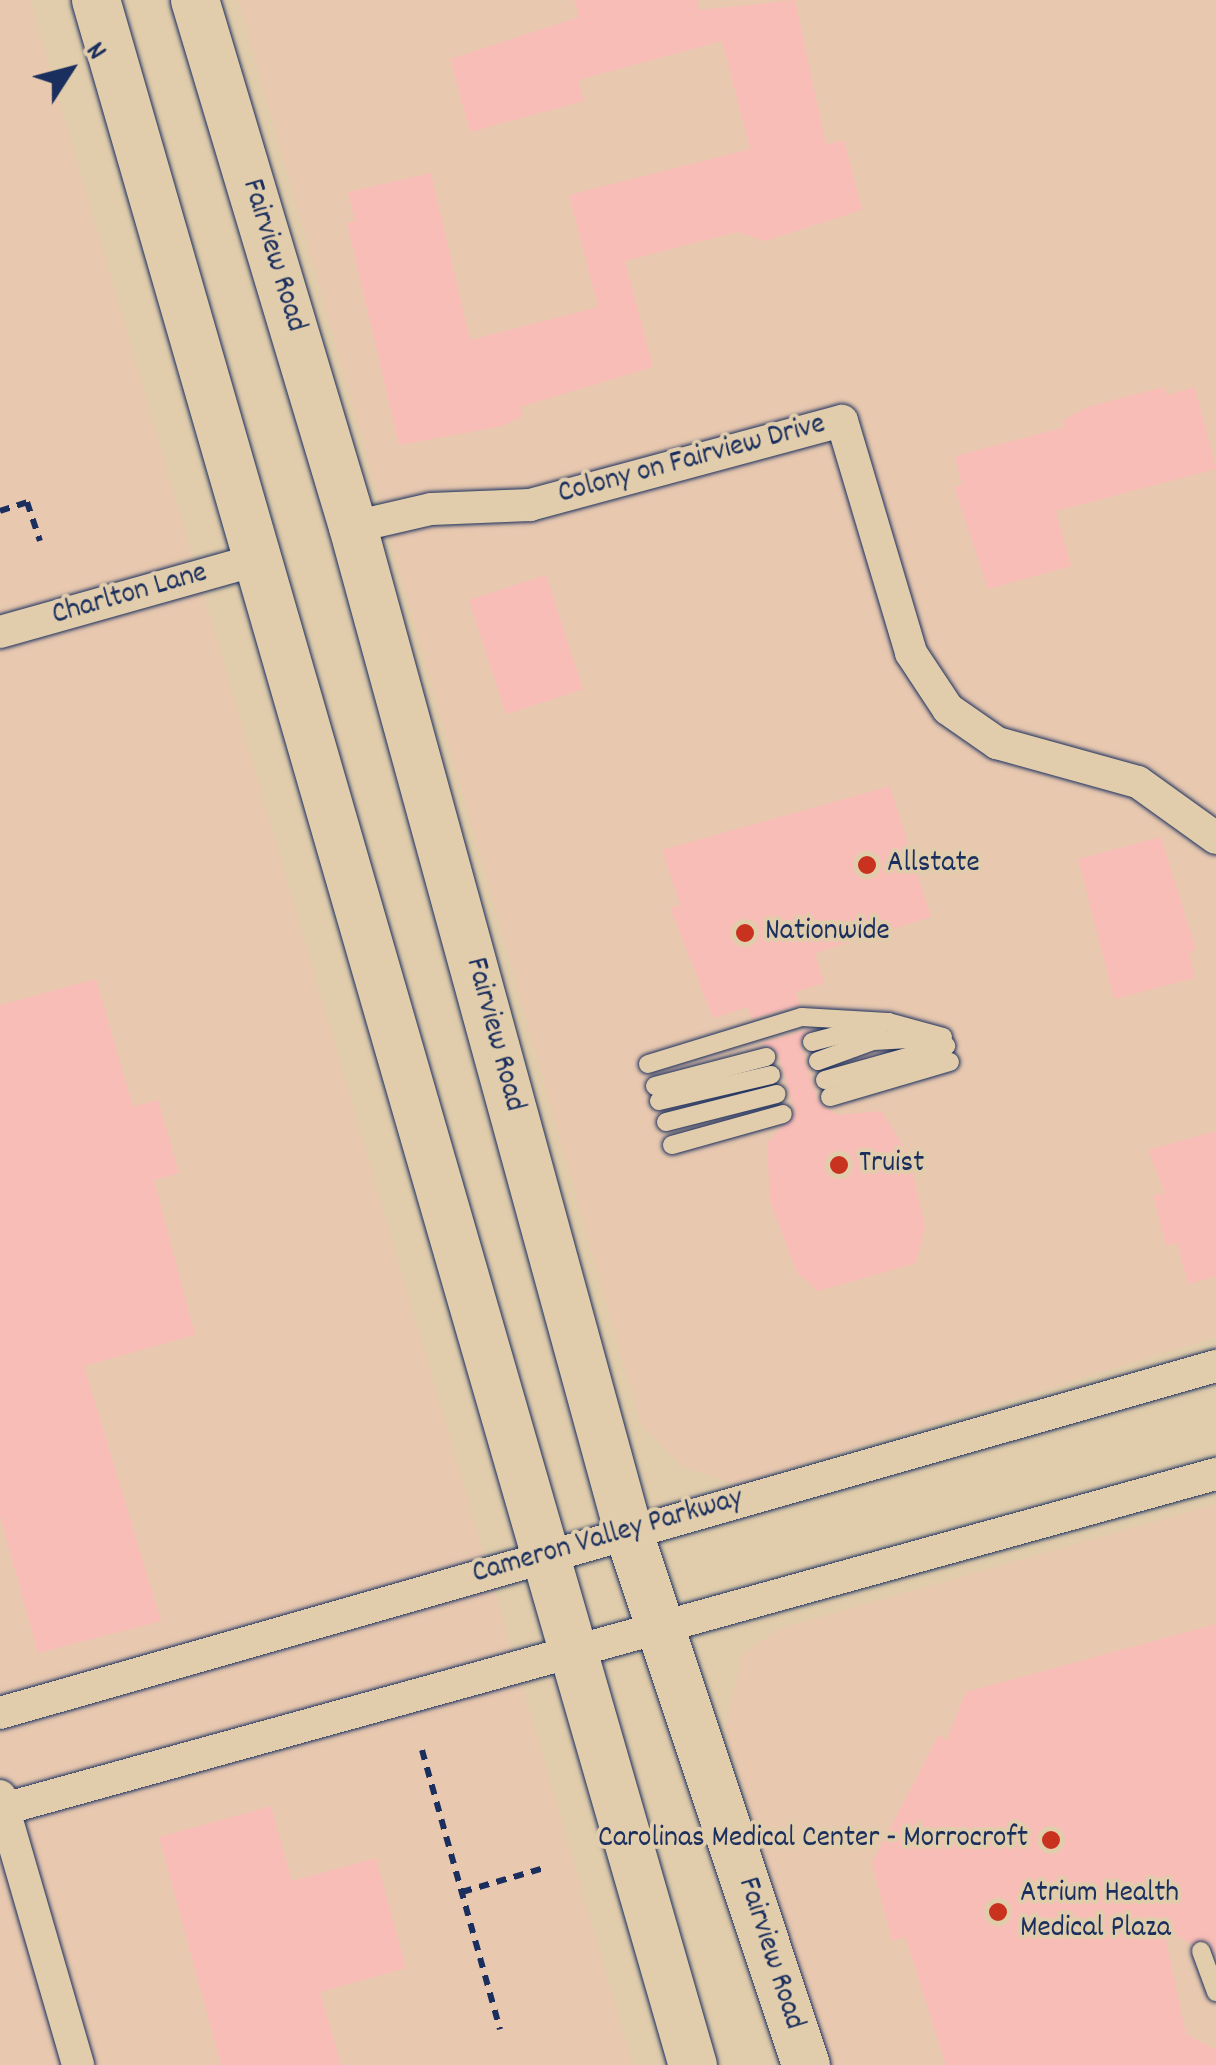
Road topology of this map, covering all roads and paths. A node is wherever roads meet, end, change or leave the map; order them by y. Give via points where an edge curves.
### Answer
1 (96, 0) edge
2 (195, 0) edge
3 (0, 510) edge
4 (353, 527) junction
5 (40, 541) dead end
6 (260, 560) junction
7 (0, 632) edge
8 (1216, 838) edge
9 (888, 1022) junction
10 (946, 1048) junction
11 (648, 1064) dead end
12 (768, 1066) dead end
13 (827, 1089) dead end
14 (657, 1094) dead end
15 (777, 1094) dead end
16 (783, 1114) dead end
17 (666, 1122) dead end
18 (672, 1145) dead end
19 (1216, 1366) edge
20 (1216, 1474) edge
21 (628, 1530) junction
22 (542, 1556) junction
23 (660, 1626) junction
24 (569, 1650) junction
25 (0, 1713) edge
26 (422, 1750) dead end
27 (1, 1805) edge
28 (544, 1868) dead end
29 (462, 1892) junction
30 (1200, 1950) dead end
31 (1216, 1992) edge
32 (500, 2030) dead end
33 (78, 2065) edge
34 (693, 2065) edge
35 (806, 2065) edge

1 - 6 main road
2 - 4 main road, Fairview Road
3 - 5 path via 27,502
4 - 8 street, Colony on Fairview Drive via 432,509 530,504 842,421 912,654 948,709 997,743 1138,782
4 - 21 main road, Fairview Road
6 - 7 street, Charlton Lane
6 - 22 main road
9 - 10 lane
9 - 10 lane via 815,1051 873,1041
9 - 11 lane via 802,1017
10 - 13 lane
12 - 14 lane
15 - 17 lane
16 - 18 lane
19 - 21 street, Cameron Valley Parkway
20 - 23 street
21 - 22 street, Cameron Valley Parkway
21 - 23 main road, Fairview Road
22 - 24 main road
22 - 25 street, Cameron Valley Parkway
23 - 24 street
23 - 35 main road, Fairview Road
24 - 27 street
24 - 34 main road
26 - 29 path
27 - 33 street
28 - 29 path
29 - 32 path
30 - 31 lane

